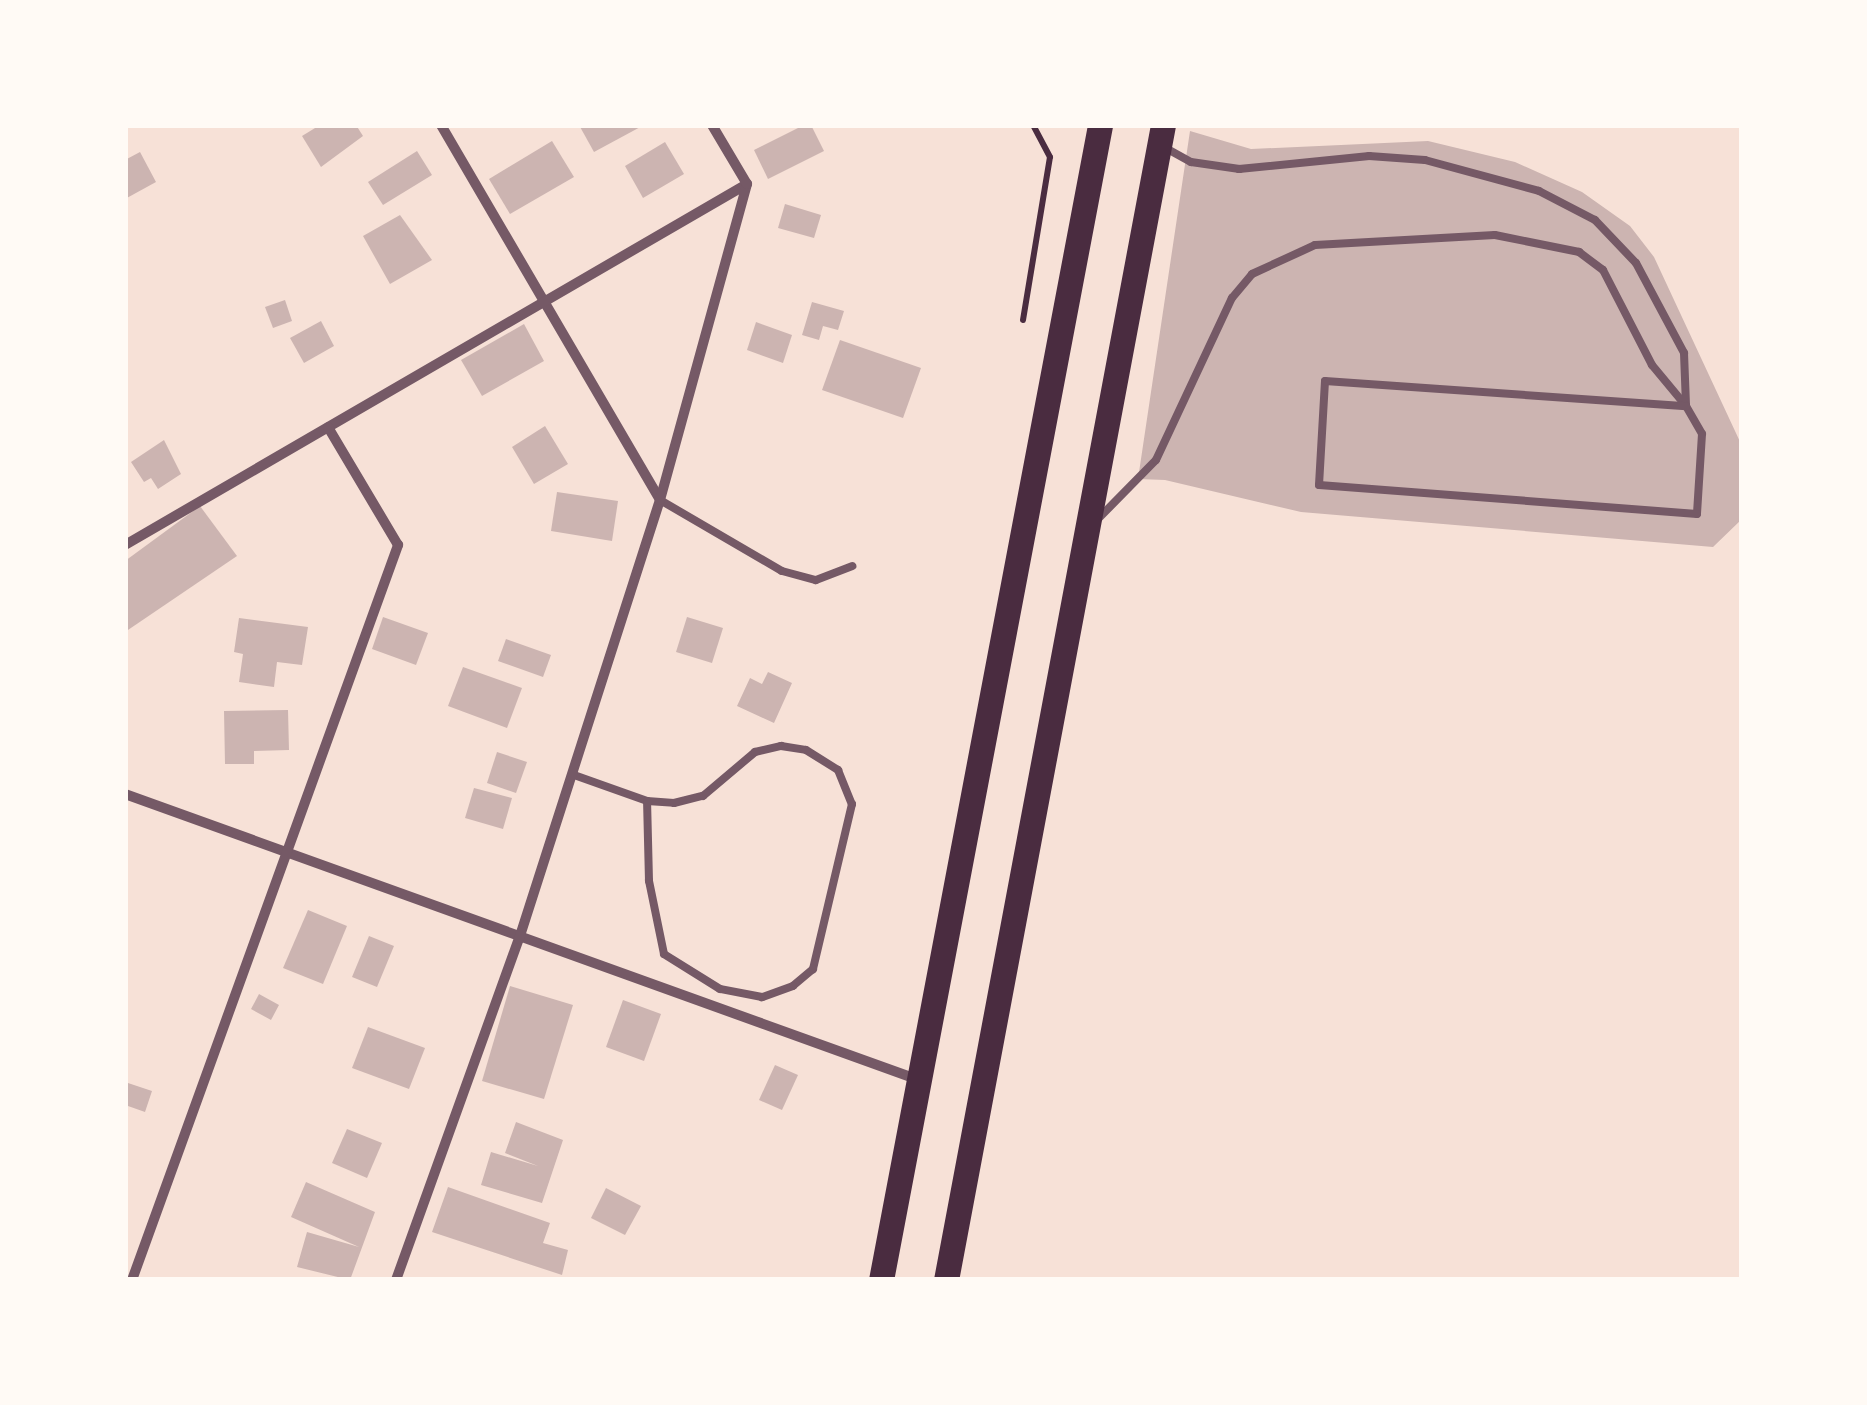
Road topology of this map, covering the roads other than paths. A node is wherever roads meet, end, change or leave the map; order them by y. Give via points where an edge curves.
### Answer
1 (441, 125) edge
2 (712, 125) edge
3 (1100, 125) edge
4 (1162, 135) edge
5 (747, 184) junction
6 (545, 303) junction
7 (1686, 406) junction
8 (328, 427) junction
9 (660, 500) junction
10 (1089, 528) junction
11 (125, 546) edge
12 (852, 566) dead end
13 (574, 776) junction
14 (125, 794) edge
15 (646, 801) junction
16 (288, 855) junction
17 (519, 939) junction
18 (920, 1081) junction
19 (132, 1280) edge
20 (396, 1280) edge
21 (881, 1280) edge
22 (946, 1280) edge

1 - 6 street
2 - 5 street
3 - 18 main road
4 - 7 lane via 1191,162 1239,170 1370,156 1425,160 1539,191 1594,220 1636,263 1684,353
4 - 10 main road
5 - 6 street
5 - 9 street
6 - 8 street
6 - 9 street
7 - 7 lane via 1325,381 1319,484 1698,514 1702,434
7 - 10 lane via 1659,376 1603,270 1579,252 1495,235 1316,245 1266,265 1232,298 1156,460
8 - 11 street
8 - 16 street via 398,545
9 - 12 lane via 782,571 816,580
9 - 13 street
10 - 22 main road
13 - 15 lane
13 - 17 street
14 - 16 street
15 - 15 lane via 703,796 755,752 781,746 806,750 838,770 852,804 813,969 793,986 762,997 720,989 664,954 649,881
16 - 17 street
16 - 19 street
17 - 18 street
17 - 20 street
18 - 21 main road

